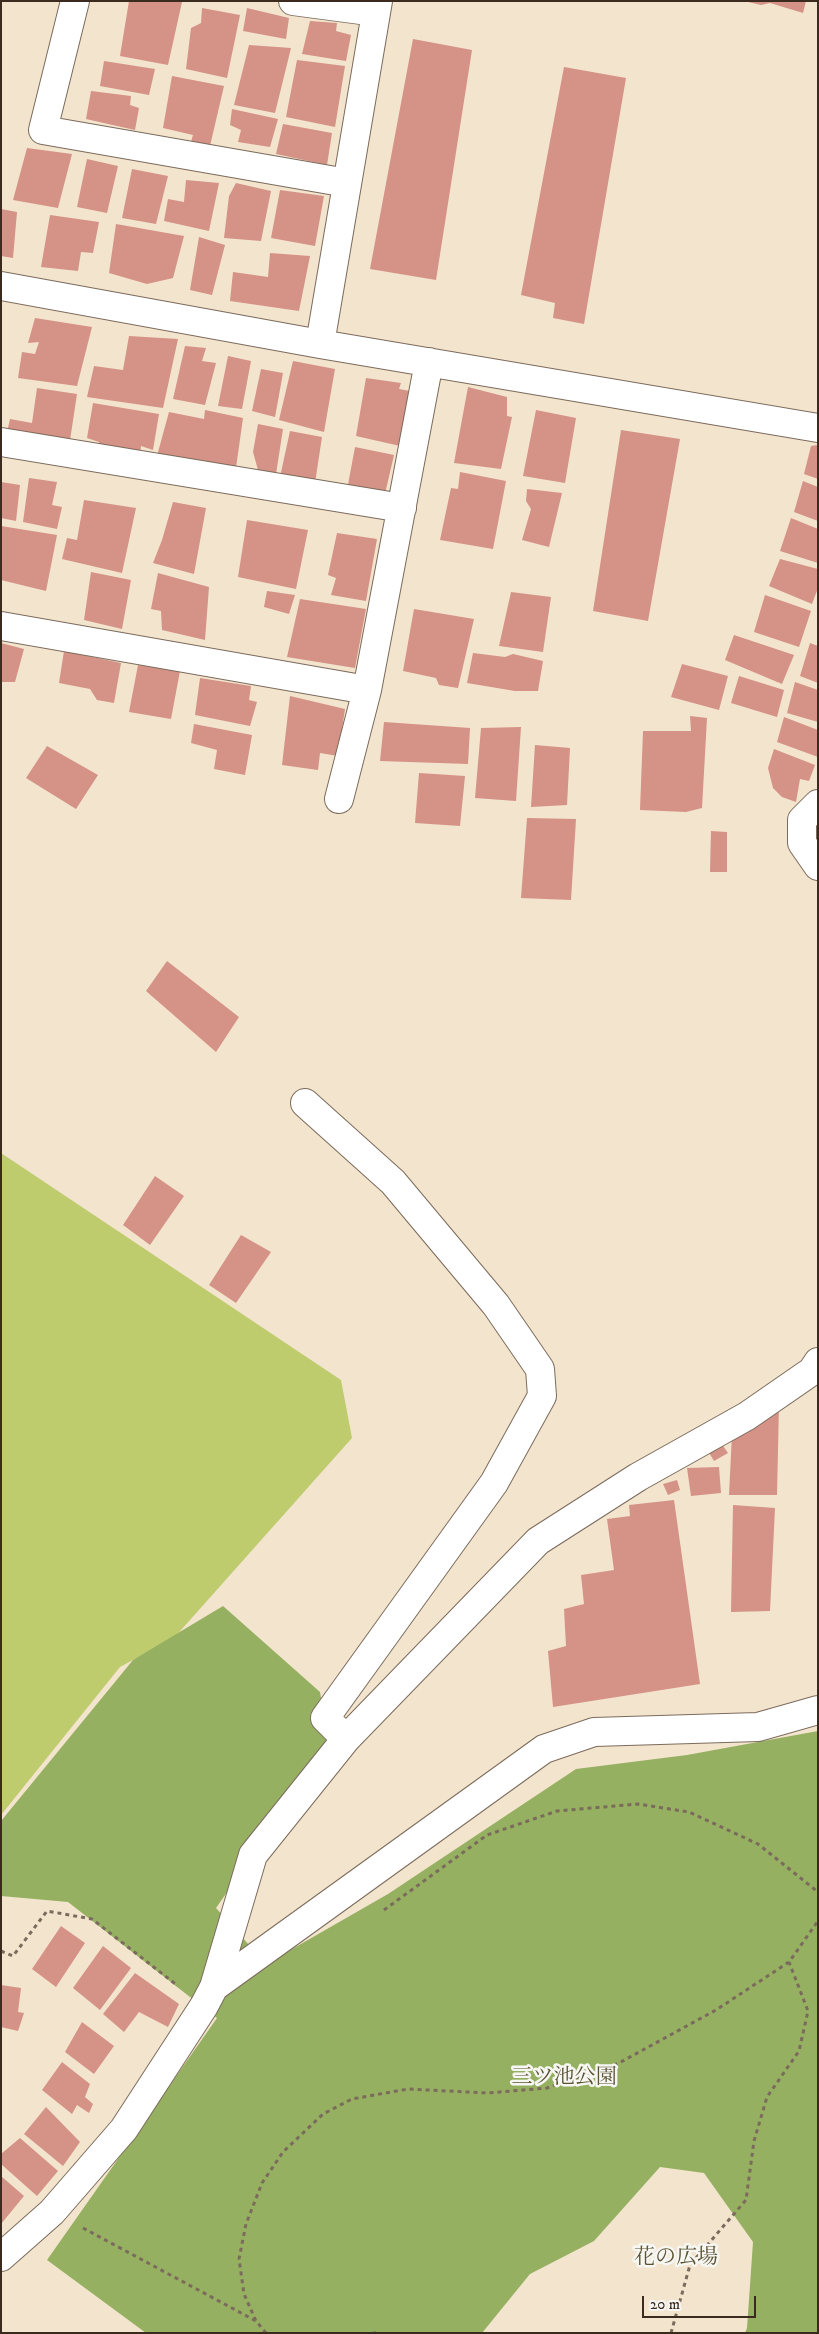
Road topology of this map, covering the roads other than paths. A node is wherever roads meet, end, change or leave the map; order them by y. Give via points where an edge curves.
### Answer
1 (75, 1) edge
2 (293, 1) edge
3 (377, 7) edge
4 (347, 183) junction
5 (1, 286) edge
6 (320, 344) junction
7 (429, 362) junction
8 (818, 428) edge
9 (1, 442) edge
10 (402, 508) junction
11 (1, 626) edge
12 (367, 690) junction
13 (339, 799) dead end
14 (818, 804) edge
15 (818, 866) edge
16 (304, 1103) dead end
17 (818, 1362) edge
18 (818, 1710) edge
19 (346, 1739) junction
20 (209, 1996) junction
21 (1, 2256) edge

1 - 4 street via 43,130
2 - 3 street
3 - 4 street
4 - 6 street
5 - 6 street
6 - 7 street
7 - 8 street
7 - 10 street
9 - 10 street
10 - 12 street
11 - 12 street
12 - 13 street
14 - 15 street via 802,820 802,843
16 - 19 street via 393,1182 496,1305 540,1369 542,1396 494,1483 326,1718
17 - 19 street via 812,1371 747,1416 638,1477 538,1541
18 - 20 street via 758,1726 594,1732 544,1749
19 - 20 street via 252,1855
20 - 21 street via 124,2129 52,2212

